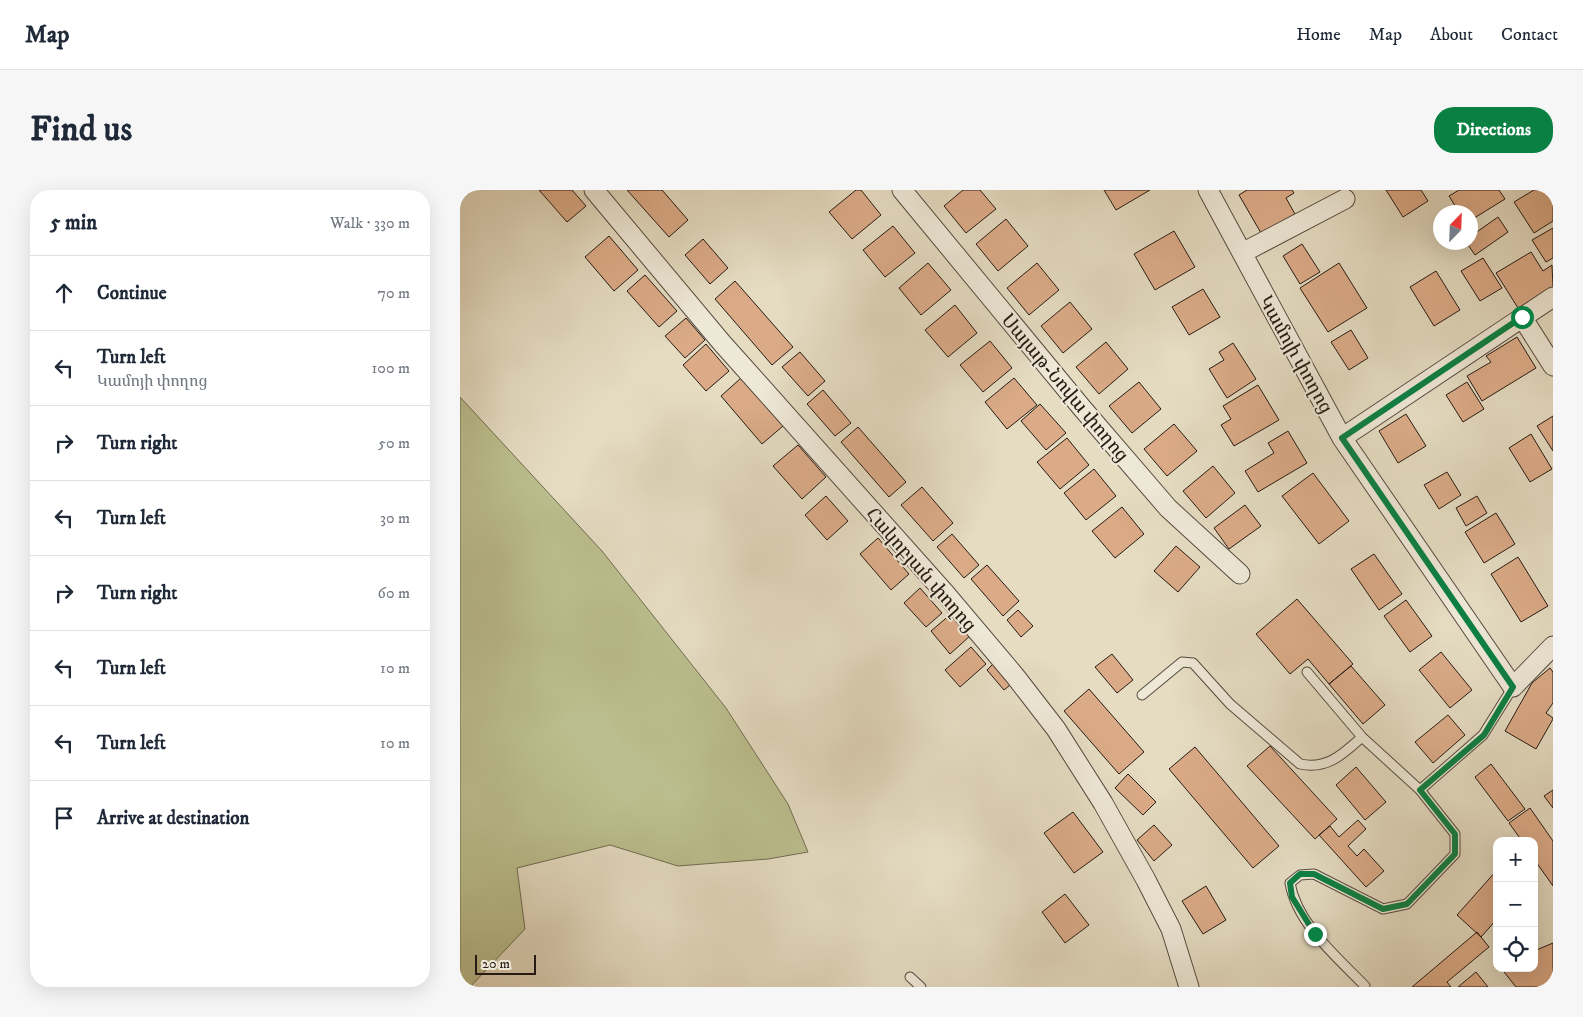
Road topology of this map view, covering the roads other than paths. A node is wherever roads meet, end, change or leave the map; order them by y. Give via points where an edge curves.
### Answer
1 (594, 190) edge
2 (902, 190) edge
3 (1208, 190) edge
4 (1345, 199) dead end
5 (1242, 253) junction
6 (1553, 297) edge
7 (1522, 317) junction
8 (1553, 366) edge
9 (1342, 438) junction
10 (1240, 574) dead end
11 (1553, 646) edge
12 (1307, 672) dead end
13 (1513, 687) junction
14 (1142, 695) dead end
15 (1362, 737) junction
16 (1420, 790) junction
17 (910, 977) dead end
18 (1365, 986) edge
19 (921, 987) edge
20 (1189, 987) edge

1 - 20 street, Հակոբյան փողոց via 722,343 945,593 1056,729 1146,880 1171,929
2 - 10 street, Սայաթ-Նովա փողոց via 1168,508
3 - 5 street, Կամոյի փողոց
4 - 5 street
5 - 9 street, Կամոյի փողոց
6 - 7 street
7 - 8 street
7 - 9 street
9 - 13 street, Կամոյի փողոց
11 - 13 street
12 - 15 lane
13 - 16 lane via 1484,735
14 - 15 lane via 1182,662 1193,664 1230,704 1300,764 1313,767 1338,758
15 - 16 lane
16 - 18 lane via 1455,834 1455,854 1407,904 1383,909 1314,874 1300,874 1290,883 1292,897 1315,934
17 - 19 lane

